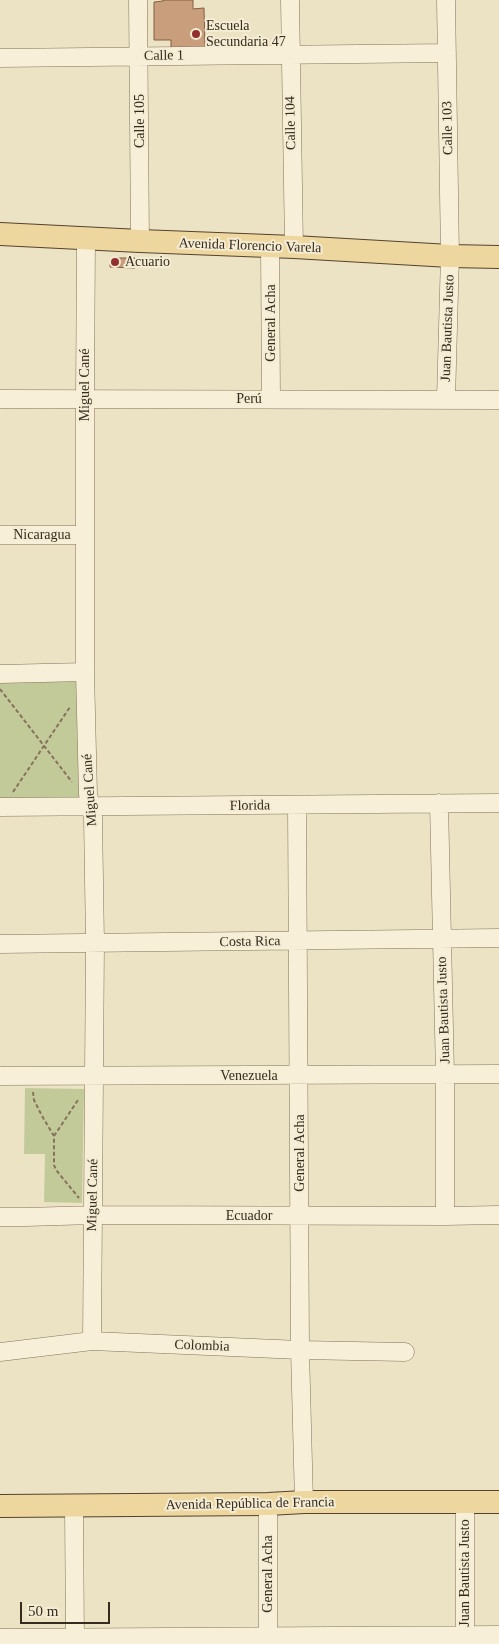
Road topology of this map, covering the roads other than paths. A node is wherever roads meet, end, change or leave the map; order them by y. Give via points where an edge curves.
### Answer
1 (138, 0) edge
2 (290, 0) edge
3 (446, 0) edge
4 (447, 53) junction
5 (290, 55) junction
6 (139, 56) junction
7 (0, 58) edge
8 (0, 234) edge
9 (86, 238) junction
10 (140, 241) junction
11 (270, 246) junction
12 (294, 246) junction
13 (450, 256) junction
14 (499, 257) edge
15 (85, 398) junction
16 (271, 399) junction
17 (0, 400) edge
18 (446, 400) junction
19 (499, 400) edge
20 (0, 535) edge
21 (84, 535) junction
22 (85, 672) junction
23 (0, 674) edge
24 (439, 803) junction
25 (499, 803) edge
26 (297, 805) junction
27 (1, 807) edge
28 (91, 808) junction
29 (499, 938) edge
30 (441, 939) junction
31 (297, 941) junction
32 (95, 943) junction
33 (0, 944) edge
34 (499, 1074) edge
35 (446, 1075) junction
36 (0, 1076) edge
37 (94, 1076) junction
38 (299, 1076) junction
39 (93, 1215) junction
40 (499, 1215) edge
41 (0, 1216) edge
42 (300, 1216) junction
43 (445, 1216) junction
44 (92, 1342) junction
45 (300, 1350) junction
46 (0, 1352) edge
47 (405, 1352) dead end
48 (304, 1502) junction
49 (466, 1502) junction
50 (499, 1502) edge
51 (268, 1504) junction
52 (0, 1506) edge
53 (74, 1506) junction
54 (499, 1635) edge
55 (0, 1638) edge
56 (75, 1640) edge
57 (268, 1640) edge
58 (465, 1640) edge

1 - 6 street, Calle 105
2 - 5 street, Calle 104
3 - 4 street, Calle 103
4 - 5 street, Calle 1
4 - 13 street, Calle 103
5 - 6 street, Calle 1
5 - 12 street, Calle 104
6 - 7 street, Calle 1
6 - 10 street, Calle 105
8 - 9 main road, Avenida Florencio Varela
9 - 10 main road, Avenida Florencio Varela
9 - 15 street, Miguel Cané
10 - 11 main road, Avenida Florencio Varela
11 - 12 main road, Avenida Florencio Varela
11 - 16 street, General Acha
12 - 13 main road, Avenida Florencio Varela
13 - 14 main road, Avenida Florencio Varela
13 - 18 street, Juan Bautista Justo
15 - 16 street, Perú
15 - 17 street, Perú
15 - 21 street, Miguel Cané
16 - 18 street, Perú
18 - 19 street, Perú
20 - 21 street, Nicaragua
21 - 22 street, Miguel Cané
22 - 23 street
22 - 28 street, Miguel Cané
24 - 25 street, Florida
24 - 26 street, Florida
24 - 30 street, Juan Bautista Justo
26 - 28 street, Florida
26 - 31 street, General Acha
27 - 28 street, Florida
28 - 32 street, Miguel Cané
29 - 30 street, Costa Rica
30 - 31 street, Costa Rica
30 - 35 street, Juan Bautista Justo
31 - 32 street, Costa Rica
31 - 38 street, General Acha
32 - 33 street, Costa Rica
32 - 37 street, Miguel Cané
34 - 35 street, Venezuela
35 - 38 street, Venezuela
35 - 43 street, Juan Bautista Justo
36 - 37 street, Venezuela
37 - 38 street, Venezuela
37 - 39 street, Miguel Cané
38 - 42 street, General Acha
39 - 41 street, Ecuador
39 - 42 street, Ecuador
39 - 44 street, Miguel Cané
40 - 43 street, Ecuador
42 - 43 street, Ecuador
42 - 45 street, General Acha
44 - 45 street, Colombia
44 - 46 street, Colombia
45 - 47 street, Colombia
45 - 48 street, General Acha
48 - 49 main road, Avenida República de Francia
48 - 51 main road, Avenida República de Francia
49 - 50 main road, Avenida República de Francia
49 - 58 street, Juan Bautista Justo
51 - 53 main road, Avenida República de Francia
51 - 57 street, General Acha
52 - 53 main road, Avenida República de Francia
53 - 56 street
54 - 58 street
55 - 56 street
56 - 57 street
57 - 58 street

